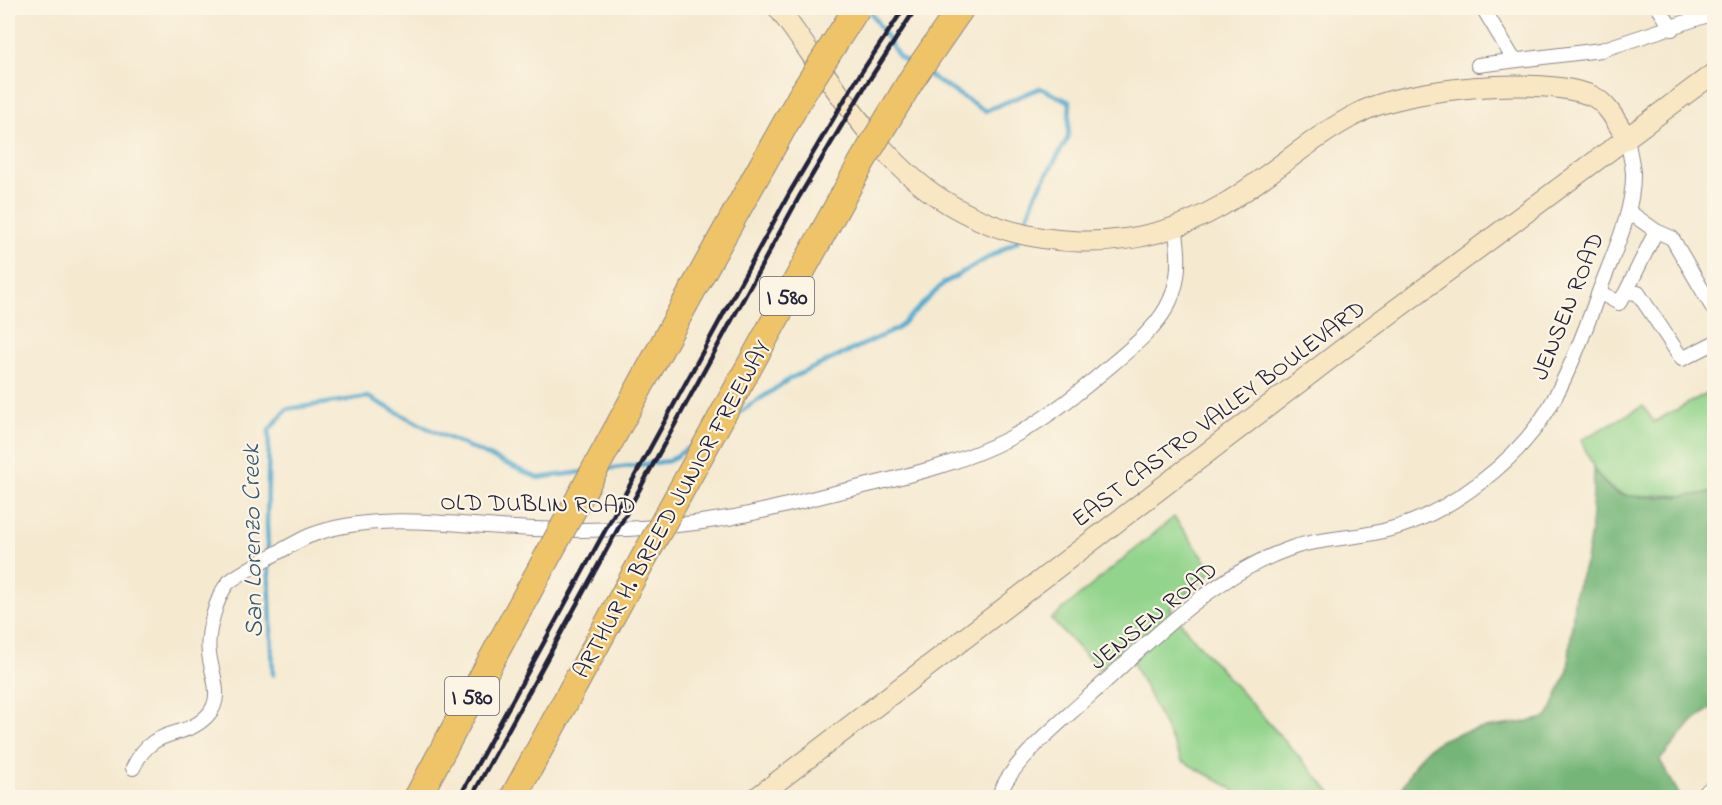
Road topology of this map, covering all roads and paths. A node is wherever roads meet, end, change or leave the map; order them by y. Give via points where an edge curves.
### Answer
1 (778, 8) edge
2 (857, 8) edge
3 (961, 8) edge
4 (1483, 8) edge
5 (1659, 8) edge
6 (1714, 13) edge
7 (1672, 29) junction
8 (1514, 60) junction
9 (1478, 64) dead end
10 (1714, 73) edge
11 (1627, 139) junction
12 (1628, 211) junction
13 (1166, 231) junction
14 (1656, 231) junction
15 (1599, 292) junction
16 (1626, 292) junction
17 (1714, 310) edge
18 (1714, 343) edge
19 (133, 768) dead end
20 (1714, 785) edge
21 (417, 798) edge
22 (513, 798) edge
23 (756, 798) edge
24 (998, 798) edge
25 (1700, 798) edge

1 - 13 main road via 887,153 941,199 994,225 1046,238 1104,241
2 - 21 highway, I 580, bridge via 802,94 686,302
3 - 22 highway, ARTHUR H. BREED JUNIOR FREEWAY / I 580, bridge via 852,178
4 - 8 street
5 - 7 street
6 - 7 street
7 - 8 street via 1601,50
8 - 9 street
10 - 11 main road, EAST CASTRO VALLEY BOULEVARD
11 - 12 street, JENSEN ROAD via 1633,173
11 - 13 main road via 1594,97 1556,86 1451,88 1402,97 1361,111 1230,201
11 - 23 main road, EAST CASTRO VALLEY BOULEVARD via 1348,345
12 - 14 street
12 - 15 street, JENSEN ROAD
13 - 19 street, OLD DUBLIN ROAD via 1180,267 1170,304 1158,322 1070,399 1012,437 957,461 914,475 727,518 678,525 535,530 385,522 345,526 309,537 228,583 208,633 216,687 215,702 208,716 193,726 162,735 140,753
14 - 16 street
14 - 17 street via 1672,238
15 - 16 street via 1618,303
15 - 24 street, JENSEN ROAD via 1553,401 1523,442 1473,489 1428,516 1382,531 1287,549 1249,567 1213,591 1122,666 1027,754
16 - 18 street via 1638,292 1682,359
20 - 25 street

